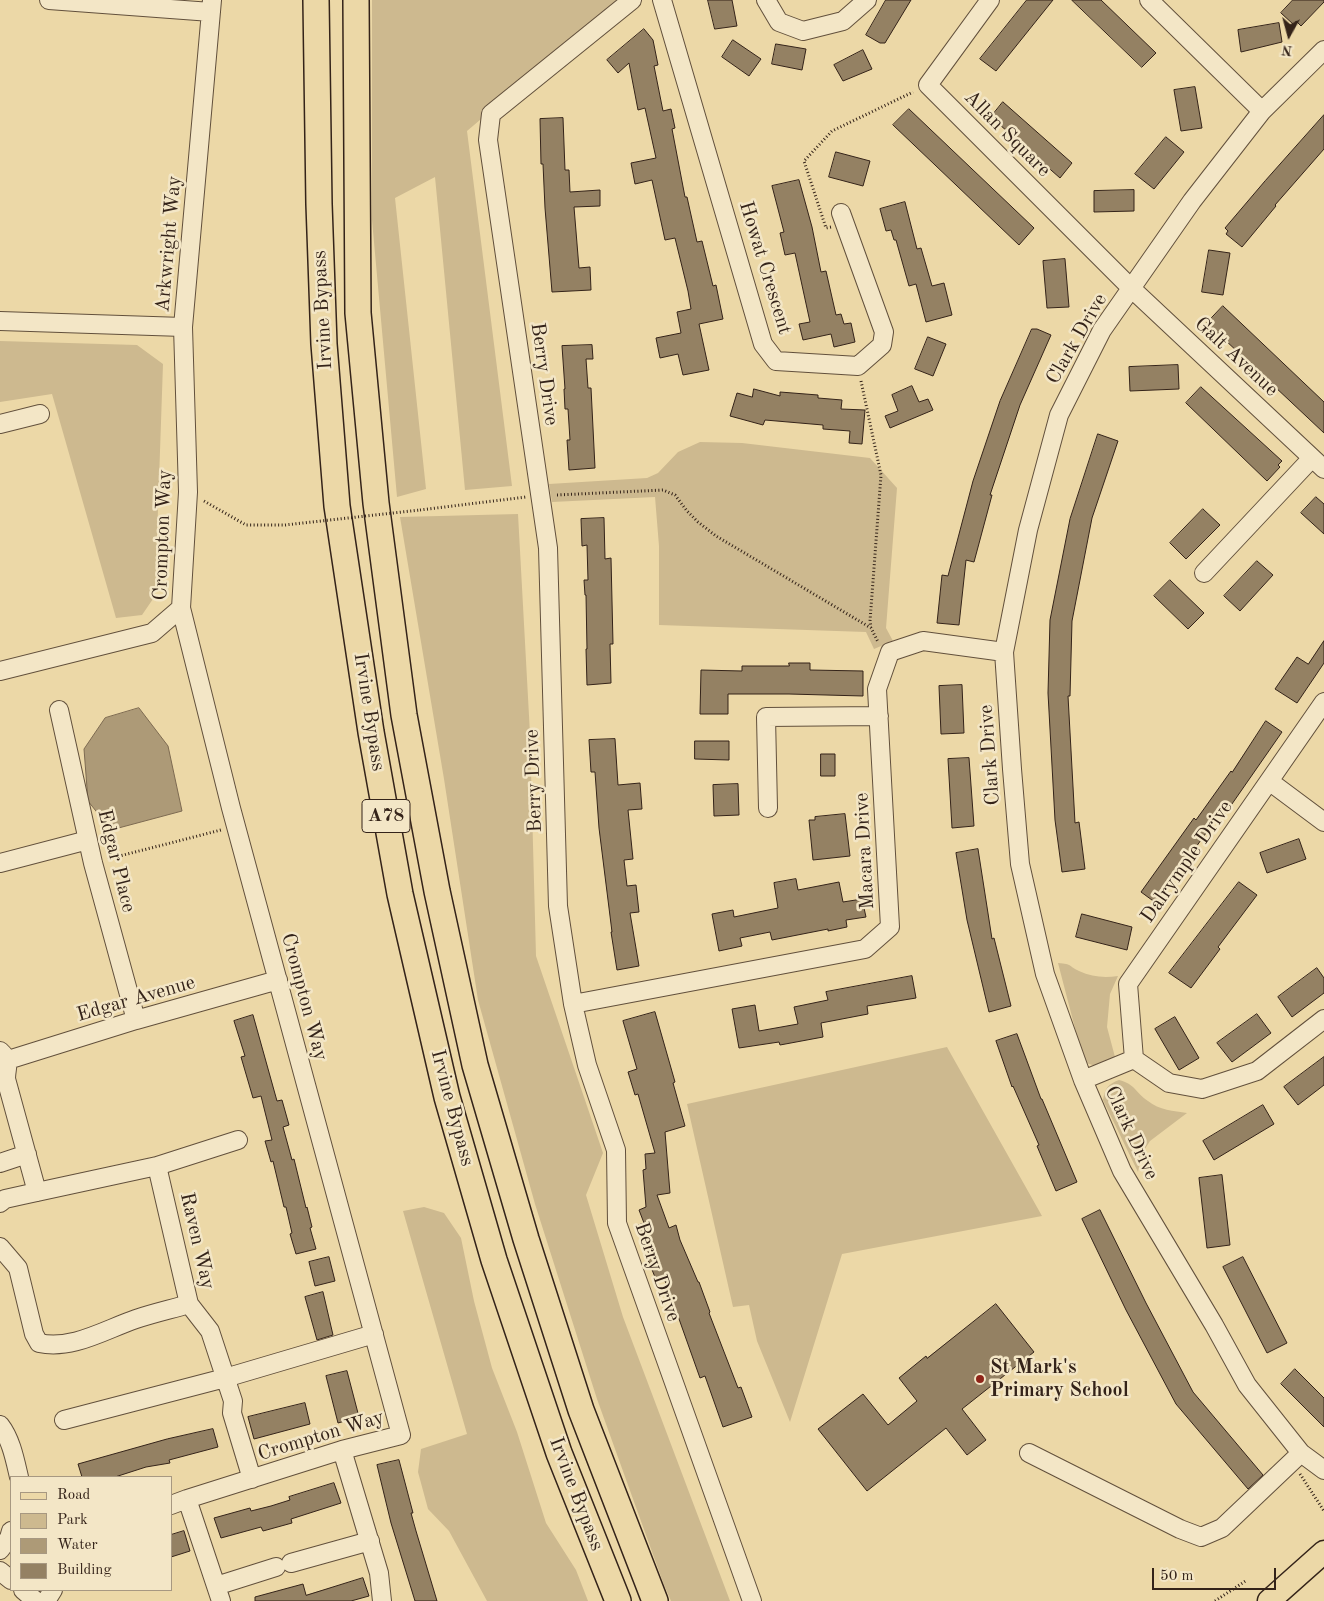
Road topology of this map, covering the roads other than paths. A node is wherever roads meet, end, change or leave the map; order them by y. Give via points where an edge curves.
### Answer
1 (49, 0) edge
2 (316, 0) edge
3 (356, 0) edge
4 (632, 0) edge
5 (662, 0) edge
6 (766, 0) edge
7 (867, 0) edge
8 (990, 0) edge
9 (1149, 0) edge
10 (212, 6) edge
11 (1324, 50) edge
12 (1262, 111) junction
13 (844, 220) road end
14 (1131, 288) junction
15 (0, 320) edge
16 (183, 327) junction
17 (40, 414) dead end
18 (0, 424) edge
19 (1318, 463) edge
20 (1204, 573) dead end
21 (181, 608) junction
22 (1004, 652) junction
23 (0, 671) edge
24 (1324, 702) edge
25 (58, 710) dead end
26 (878, 716) junction
27 (1269, 781) junction
28 (768, 808) dead end
29 (1324, 822) edge
30 (88, 840) junction
31 (0, 863) edge
32 (278, 980) junction
33 (573, 1004) junction
34 (1324, 1019) edge
35 (136, 1020) junction
36 (4, 1055) edge
37 (1134, 1059) junction
38 (1083, 1080) junction
39 (238, 1140) dead end
40 (27, 1154) junction
41 (0, 1163) edge
42 (157, 1166) junction
43 (38, 1192) junction
44 (0, 1203) edge
45 (0, 1247) edge
46 (189, 1304) junction
47 (374, 1334) junction
48 (225, 1378) junction
49 (64, 1420) dead end
50 (0, 1425) edge
51 (342, 1450) junction
52 (1029, 1453) dead end
53 (1296, 1458) junction
54 (1323, 1468) edge
55 (19, 1476) edge
56 (252, 1479) junction
57 (179, 1502) edge
58 (10, 1534) edge
59 (370, 1541) junction
60 (0, 1550) edge
61 (1324, 1552) edge
62 (0, 1571) edge
63 (10, 1579) edge
64 (24, 1591) edge
65 (218, 1594) edge
66 (1278, 1598) edge
67 (36, 1601) edge
68 (382, 1601) edge
69 (618, 1601) edge
70 (654, 1601) edge
71 (752, 1601) edge

1 - 10 street, Arkwright Way
2 - 69 highway, Irvine Bypass / A78 via 324,344 337,506 371,732 400,894 447,1097 494,1260 559,1453
3 - 70 highway, Irvine Bypass / A78 via 358,313 376,503 404,715 437,891 475,1065 581,1410
4 - 33 street, Berry Drive via 491,114 488,140 548,548 558,906
5 - 13 street, Howat Crescent via 763,344 776,360 858,366 882,345 884,332
6 - 7 street via 779,22 803,32 843,21
8 - 14 street, Allan Square via 928,85
9 - 12 street
10 - 16 street, Arkwright Way
11 - 12 street, Clark Drive
12 - 14 street, Clark Drive
14 - 19 street, Galt Avenue
14 - 22 street, Clark Drive via 1102,330 1058,415 1028,530
15 - 16 street, Arkwright Way
16 - 21 street, Crompton Way via 188,492
17 - 18 street
19 - 20 street, Galt Avenue
21 - 23 street via 152,633
21 - 32 street, Crompton Way
22 - 26 street, Macara Drive via 923,641 890,652 877,689
22 - 38 street, Clark Drive via 1020,864 1045,974
24 - 27 street, Dalrymple Drive
25 - 30 street, Edgar Place
26 - 28 street via 766,717
26 - 33 street, Macara Drive via 890,927 865,949
27 - 29 street
27 - 37 street, Dalrymple Drive via 1128,984
30 - 31 street
30 - 35 street, Edgar Place
32 - 35 street, Edgar Avenue
32 - 47 street, Crompton Way
33 - 71 street, Berry Drive via 587,1065 616,1150 617,1223
34 - 37 street via 1257,1071 1202,1089 1170,1083
35 - 36 street, Edgar Avenue
36 - 40 street via 8,1066 6,1079
37 - 38 street
38 - 53 street, Clark Drive via 1122,1171 1247,1384
39 - 42 street
40 - 41 street
40 - 43 street
42 - 43 street
42 - 46 street, Raven Way
43 - 44 street
45 - 46 street via 18,1268 39,1343 50,1346 73,1344 136,1319
46 - 48 street, Raven Way via 210,1331
47 - 48 street
47 - 51 street, Crompton Way via 401,1435
48 - 49 street
48 - 56 street, Raven Way
50 - 55 street
51 - 56 street, Crompton Way
51 - 59 street
52 - 53 street via 1201,1537 1222,1528
53 - 54 street, Clark Drive
56 - 57 street, Crompton Way
57 - 65 street
58 - 60 street
59 - 65 street via 284,1565
59 - 68 street via 379,1572
61 - 66 main road
62 - 63 street
64 - 67 street

